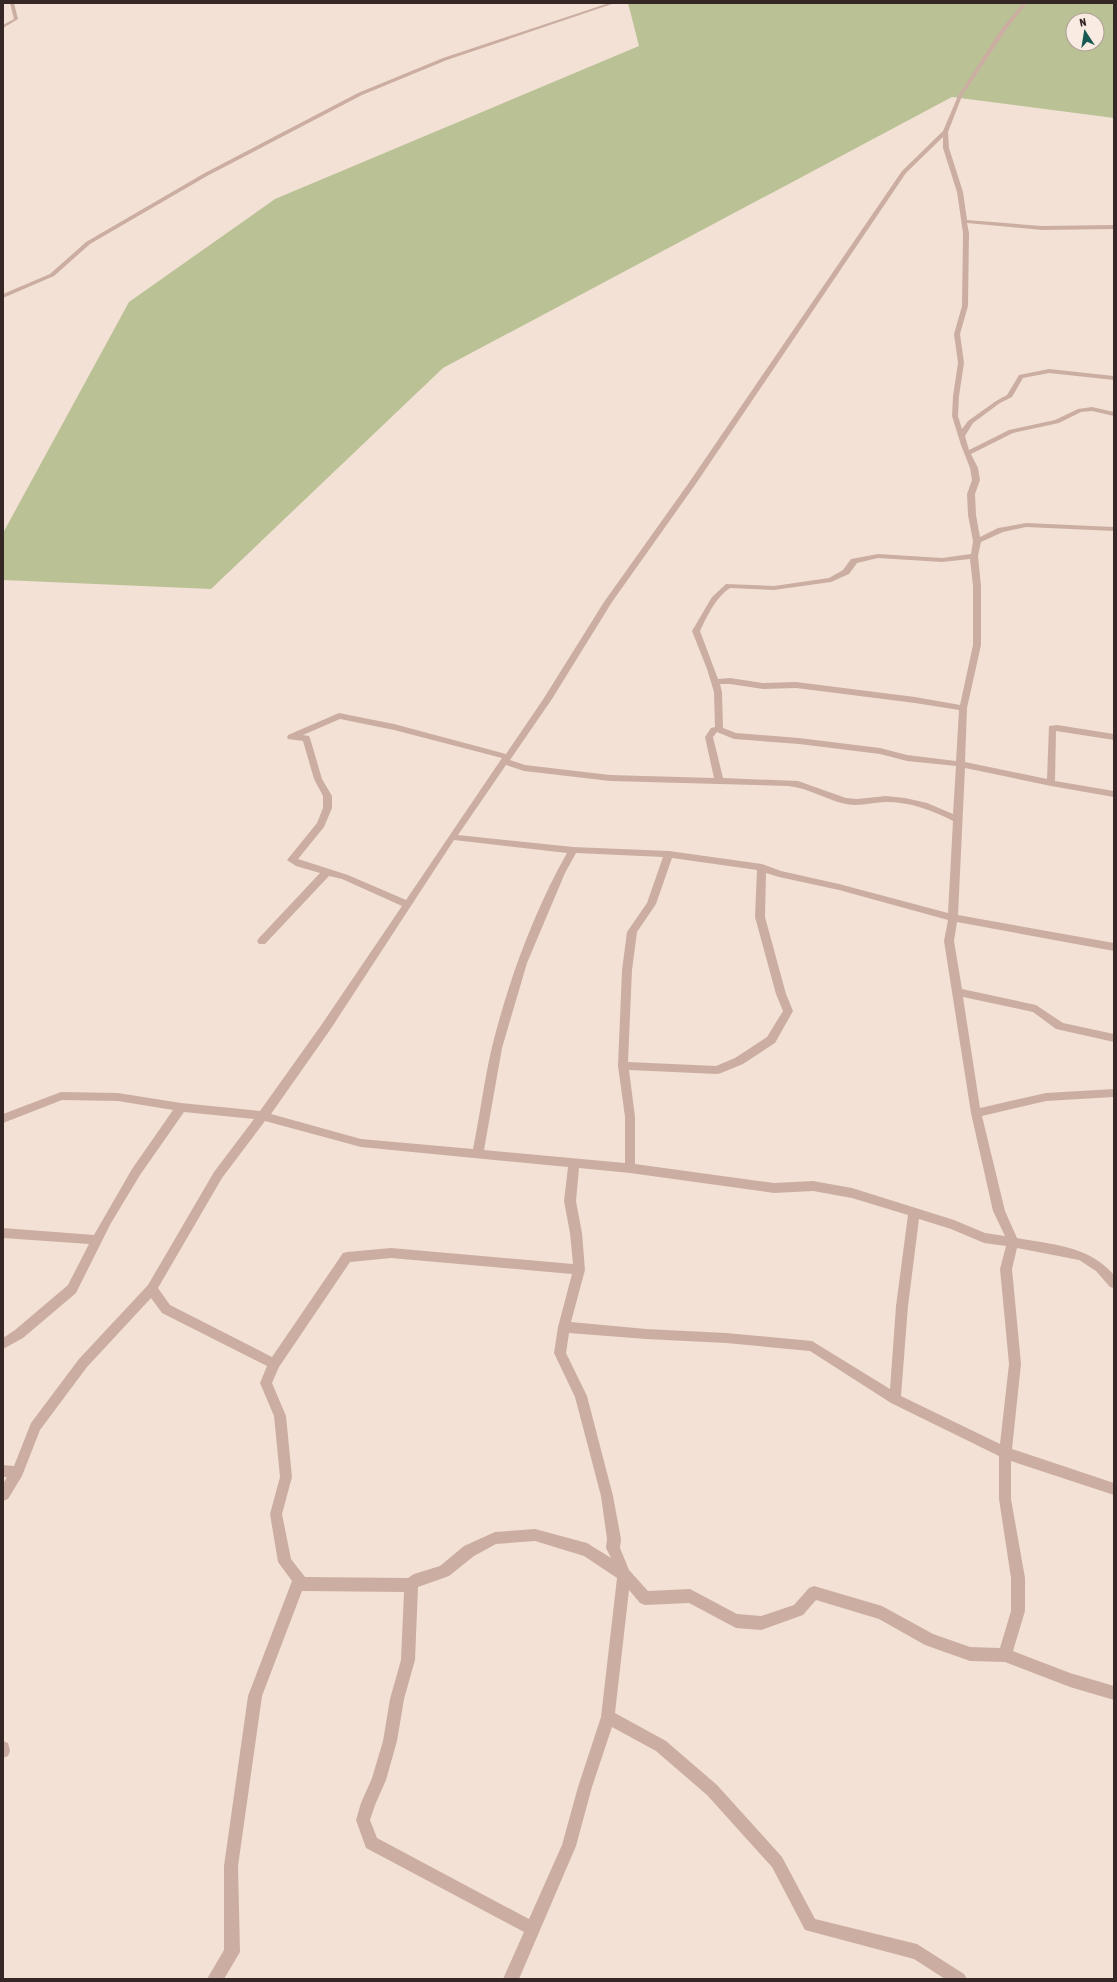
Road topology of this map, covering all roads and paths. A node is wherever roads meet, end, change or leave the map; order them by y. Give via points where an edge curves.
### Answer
1 (12, 3) edge
2 (613, 3) edge
3 (1025, 3) edge
4 (3, 27) edge
5 (945, 132) junction
6 (964, 221) junction
7 (1114, 227) edge
8 (3, 296) edge
9 (1114, 378) edge
10 (1114, 414) edge
11 (961, 436) junction
12 (968, 453) junction
13 (1114, 529) edge
14 (977, 541) junction
15 (974, 556) junction
16 (715, 682) junction
17 (963, 708) junction
18 (720, 729) junction
19 (1114, 737) edge
20 (507, 759) junction
21 (961, 764) junction
22 (719, 781) junction
23 (1051, 783) junction
24 (1114, 794) edge
25 (958, 820) junction
26 (452, 837) junction
27 (573, 850) junction
28 (669, 854) junction
29 (762, 868) junction
30 (327, 872) junction
31 (407, 904) junction
32 (953, 918) junction
33 (262, 941) dead end
34 (1114, 946) edge
35 (956, 992) junction
36 (1114, 1038) edge
37 (623, 1066) junction
38 (1114, 1094) edge
39 (181, 1107) junction
40 (976, 1113) junction
41 (263, 1116) junction
42 (3, 1119) edge
43 (478, 1154) junction
44 (574, 1163) junction
45 (630, 1168) junction
46 (914, 1213) junction
47 (3, 1233) edge
48 (97, 1240) junction
49 (1013, 1242) junction
50 (579, 1270) junction
51 (1114, 1283) edge
52 (152, 1290) junction
53 (564, 1327) junction
54 (3, 1344) edge
55 (274, 1364) junction
56 (895, 1399) junction
57 (1005, 1453) junction
58 (3, 1471) edge
59 (18, 1472) junction
60 (1114, 1489) edge
61 (3, 1495) edge
62 (624, 1575) junction
63 (299, 1580) junction
64 (411, 1585) junction
65 (1005, 1655) junction
66 (1114, 1693) edge
67 (608, 1717) junction
68 (3, 1748) edge
69 (3, 1752) edge
70 (533, 1929) junction
71 (215, 1979) edge
72 (511, 1979) edge
73 (959, 1979) edge

1 - 4 street via 16,19
2 - 8 street via 445,58 360,94 205,175 88,243 52,275
3 - 5 street via 1004,29 960,96
5 - 6 street via 946,148 960,192
5 - 20 street via 904,172 691,485 608,602 548,699
6 - 7 street via 1042,228
6 - 11 street via 965,306 957,334 961,363 955,416
9 - 11 street via 1049,371 1021,376 1010,396 970,422
10 - 12 street via 1092,409 1080,410 1057,422 1011,431
11 - 12 street
12 - 14 street via 976,480 971,494
13 - 14 street via 1026,525 1001,530
14 - 15 street
15 - 16 street via 942,560 878,556 854,561 846,572 831,580 774,588 724,587 696,631 704,653 712,665
15 - 17 street via 977,644
16 - 17 street via 821,688
16 - 18 street
17 - 21 street
18 - 21 street via 734,736 835,745
18 - 22 street via 714,730 709,737
19 - 23 street via 1052,728
20 - 22 street via 524,768 610,778
20 - 26 street
20 - 30 street via 350,717 339,716 291,737 306,738 318,781 328,797 325,817 292,860
21 - 23 street
21 - 25 street
22 - 25 street via 797,784 855,802 903,800 937,809
23 - 24 street
25 - 32 street
26 - 27 street
26 - 31 street
27 - 28 street
27 - 43 street via 560,873 522,963 497,1048
28 - 29 street
28 - 37 street via 651,904 632,932 627,970
29 - 32 street
29 - 37 street via 760,917 788,1011 771,1040 738,1061 717,1070
30 - 31 street via 345,877
30 - 33 street
31 - 41 street
32 - 34 street
32 - 35 street via 949,941
35 - 36 street via 1036,1009 1060,1026
35 - 40 street
37 - 45 street via 630,1117
38 - 40 street via 1046,1097
39 - 41 street
39 - 42 street via 118,1097 61,1096
39 - 48 street via 136,1172
40 - 49 street via 999,1211
41 - 43 street via 361,1143
41 - 52 street via 218,1175
43 - 44 street
44 - 45 street
44 - 50 street via 570,1201
45 - 46 street via 774,1188 813,1186 852,1193
46 - 49 street via 954,1225 984,1238
46 - 56 street via 902,1306
47 - 48 street
48 - 54 street via 72,1289 19,1334
49 - 51 street via 1082,1256 1100,1267
49 - 57 street via 1006,1269 1006,1290 1015,1364
50 - 53 street
50 - 55 street via 392,1253 346,1257
52 - 55 street via 166,1309
52 - 59 street via 83,1363 35,1427
53 - 56 street via 812,1346
53 - 62 street via 560,1353 583,1402 607,1496 614,1539 613,1548
55 - 63 street via 266,1383 280,1416 286,1476 276,1514 285,1562
56 - 57 street
57 - 60 street
57 - 65 street via 1005,1499 1018,1578 1018,1611
58 - 59 street
59 - 61 street
62 - 64 street via 587,1550 535,1535 495,1538 469,1551 444,1572 414,1581
62 - 65 street via 646,1598 690,1596 736,1621 761,1623 798,1610 814,1593 882,1613 930,1640 970,1654
62 - 67 street
63 - 64 street via 298,1584
63 - 71 street via 255,1696 231,1866 232,1952
64 - 70 street via 408,1660 397,1698 390,1741 379,1780 363,1820 371,1843
65 - 66 street via 1070,1680
67 - 70 street via 569,1846
67 - 73 street via 661,1746 712,1790 777,1862 810,1925 917,1952
68 - 69 street
70 - 72 street

